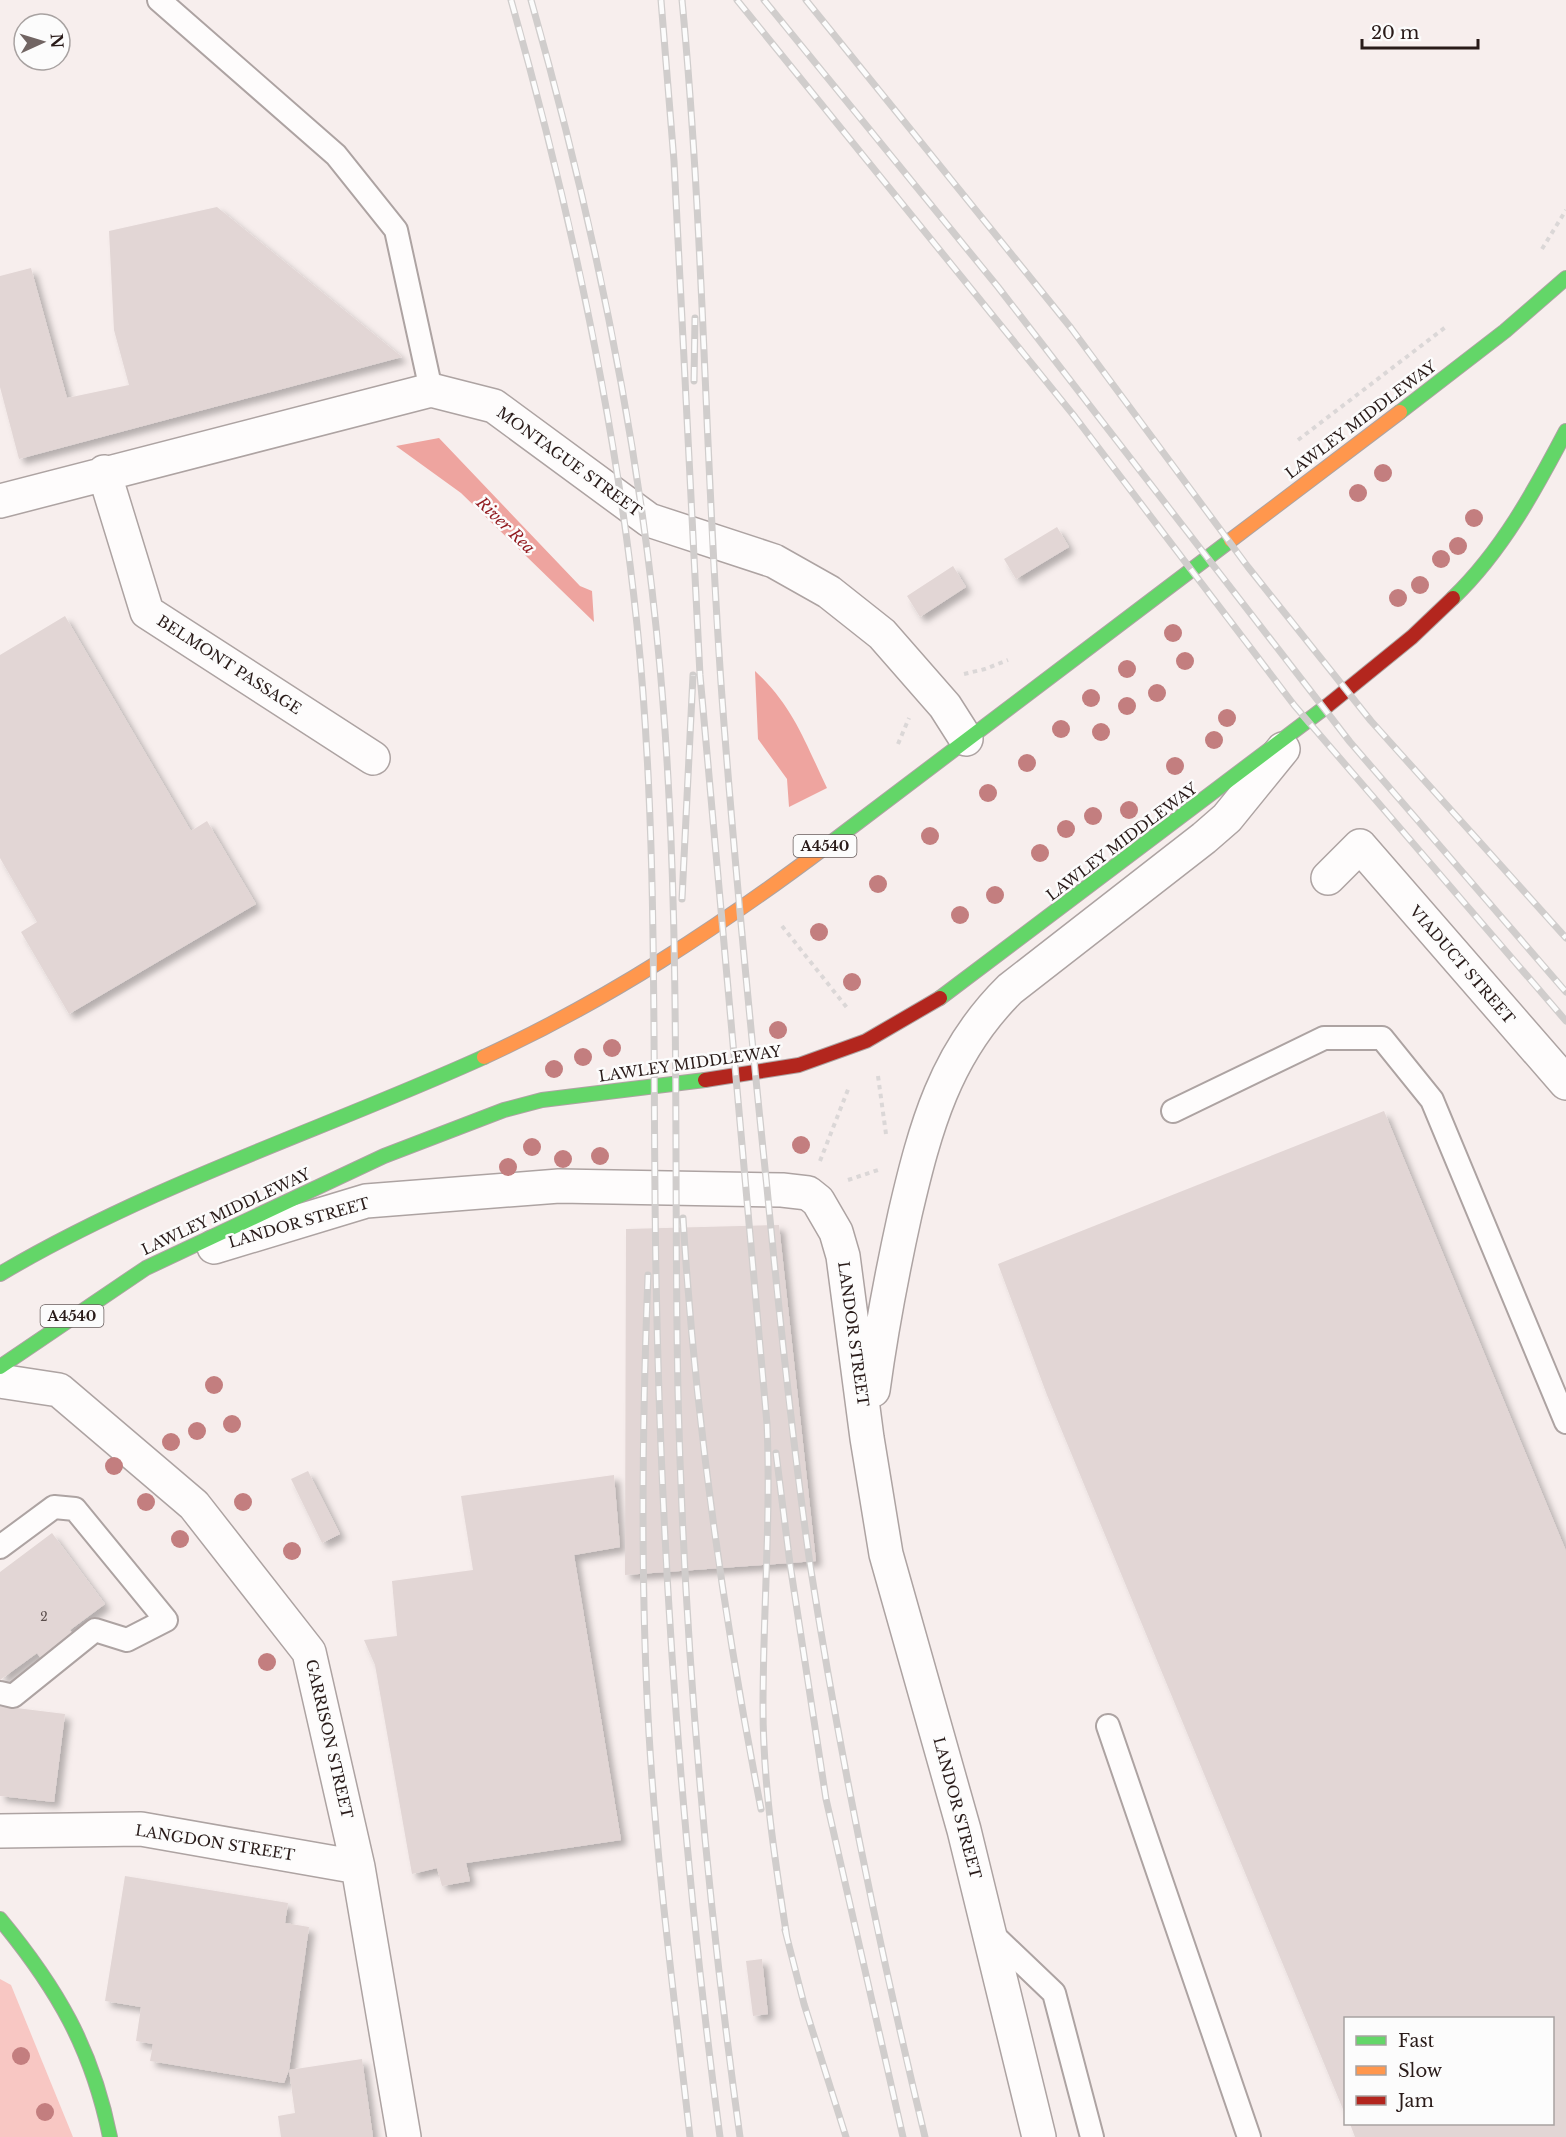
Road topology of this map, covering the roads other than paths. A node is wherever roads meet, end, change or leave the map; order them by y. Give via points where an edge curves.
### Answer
1 (159, 0) edge
2 (1566, 278) edge
3 (431, 390) junction
4 (1566, 431) edge
5 (104, 472) junction
6 (0, 501) edge
7 (1299, 729) junction
8 (966, 739) junction
9 (373, 758) dead end
10 (1328, 878) dead end
11 (1566, 1083) edge
12 (1173, 1111) dead end
13 (146, 1268) junction
14 (0, 1274) edge
15 (0, 1367) edge
16 (0, 1381) edge
17 (1566, 1422) edge
18 (867, 1438) junction
19 (0, 1547) edge
20 (0, 1693) edge
21 (1108, 1726) dead end
22 (0, 1831) edge
23 (358, 1867) junction
24 (0, 1920) edge
25 (988, 1931) junction
26 (110, 2137) edge
27 (404, 2137) edge
28 (1039, 2137) edge
29 (1092, 2137) edge
30 (1249, 2137) edge

1 - 3 lane via 336,155 396,230
2 - 8 main road, LAWLEY MIDDLEWAY / A4540 via 1408,406
3 - 5 street, MONTAGUE STREET
3 - 8 street, MONTAGUE STREET via 494,406 650,520 774,561 830,592 882,634 945,706
4 - 7 main road, LAWLEY MIDDLEWAY / A4540 via 1535,489 1499,543 1458,593 1412,637
5 - 6 street, MONTAGUE STREET
5 - 9 street, BELMONT PASSAGE via 147,612
7 - 13 main road, LAWLEY MIDDLEWAY / A4540 via 952,991 866,1041 799,1065 755,1074 542,1100 504,1110 384,1156
7 - 18 street via 1227,818 1029,973 985,1013 958,1053 935,1103 919,1156 884,1305
8 - 14 main road, LAWLEY MIDDLEWAY / A4540 via 721,925 629,984 355,1114 122,1210 42,1248
10 - 11 street, VIADUCT STREET via 1360,846
12 - 17 lane via 1324,1038 1382,1038 1432,1100
13 - 15 main road, LAWLEY MIDDLEWAY / A4540
13 - 18 street, LANDOR STREET via 366,1201 560,1186 808,1193 826,1212 843,1256
16 - 23 street, GARRISON STREET via 59,1390 194,1505 309,1652
18 - 25 street, LANDOR STREET via 886,1554 964,1830
19 - 20 lane via 54,1507 75,1509 166,1620 127,1640 95,1630 13,1696
21 - 30 lane
22 - 23 street, LANGDON STREET via 141,1829
23 - 27 street, GARRISON STREET
24 - 26 main road via 68,2013
25 - 28 street, LANDOR STREET
25 - 29 lane via 1054,1993

